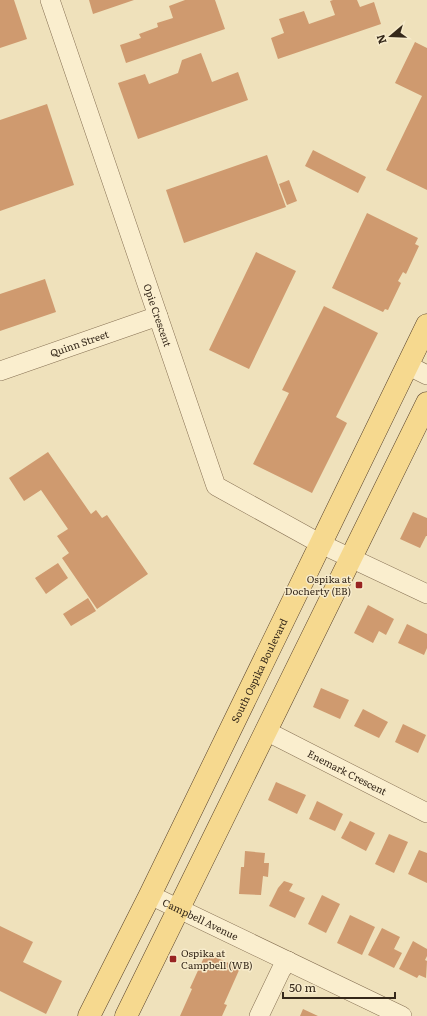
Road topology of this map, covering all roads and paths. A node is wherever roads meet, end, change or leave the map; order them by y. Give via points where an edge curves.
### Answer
1 (50, 0) edge
2 (158, 316) junction
3 (427, 325) edge
4 (407, 365) junction
5 (0, 371) edge
6 (427, 375) edge
7 (427, 403) edge
8 (320, 544) junction
9 (351, 558) junction
10 (427, 594) edge
11 (266, 731) junction
12 (427, 813) edge
13 (150, 895) junction
14 (180, 909) junction
15 (288, 961) junction
16 (382, 1012) edge
17 (89, 1016) edge
18 (126, 1016) edge
19 (259, 1016) edge
20 (402, 1016) edge

1 - 2 street, Opie Crescent
2 - 5 street, Quinn Street
2 - 8 street, Opie Crescent via 216,486
3 - 4 main road, South Ospika Boulevard
4 - 6 street
4 - 8 main road, South Ospika Boulevard
7 - 9 main road
8 - 9 street, Opie Crescent
8 - 13 main road, South Ospika Boulevard
9 - 10 street, Opie Crescent
9 - 11 main road
11 - 12 street, Enemark Crescent
11 - 14 main road
13 - 14 street, Campbell Avenue
13 - 17 main road, South Ospika Boulevard
14 - 15 street, Campbell Avenue
14 - 18 main road
15 - 16 street, Campbell Avenue
15 - 19 street
16 - 20 street, Campbell Avenue

